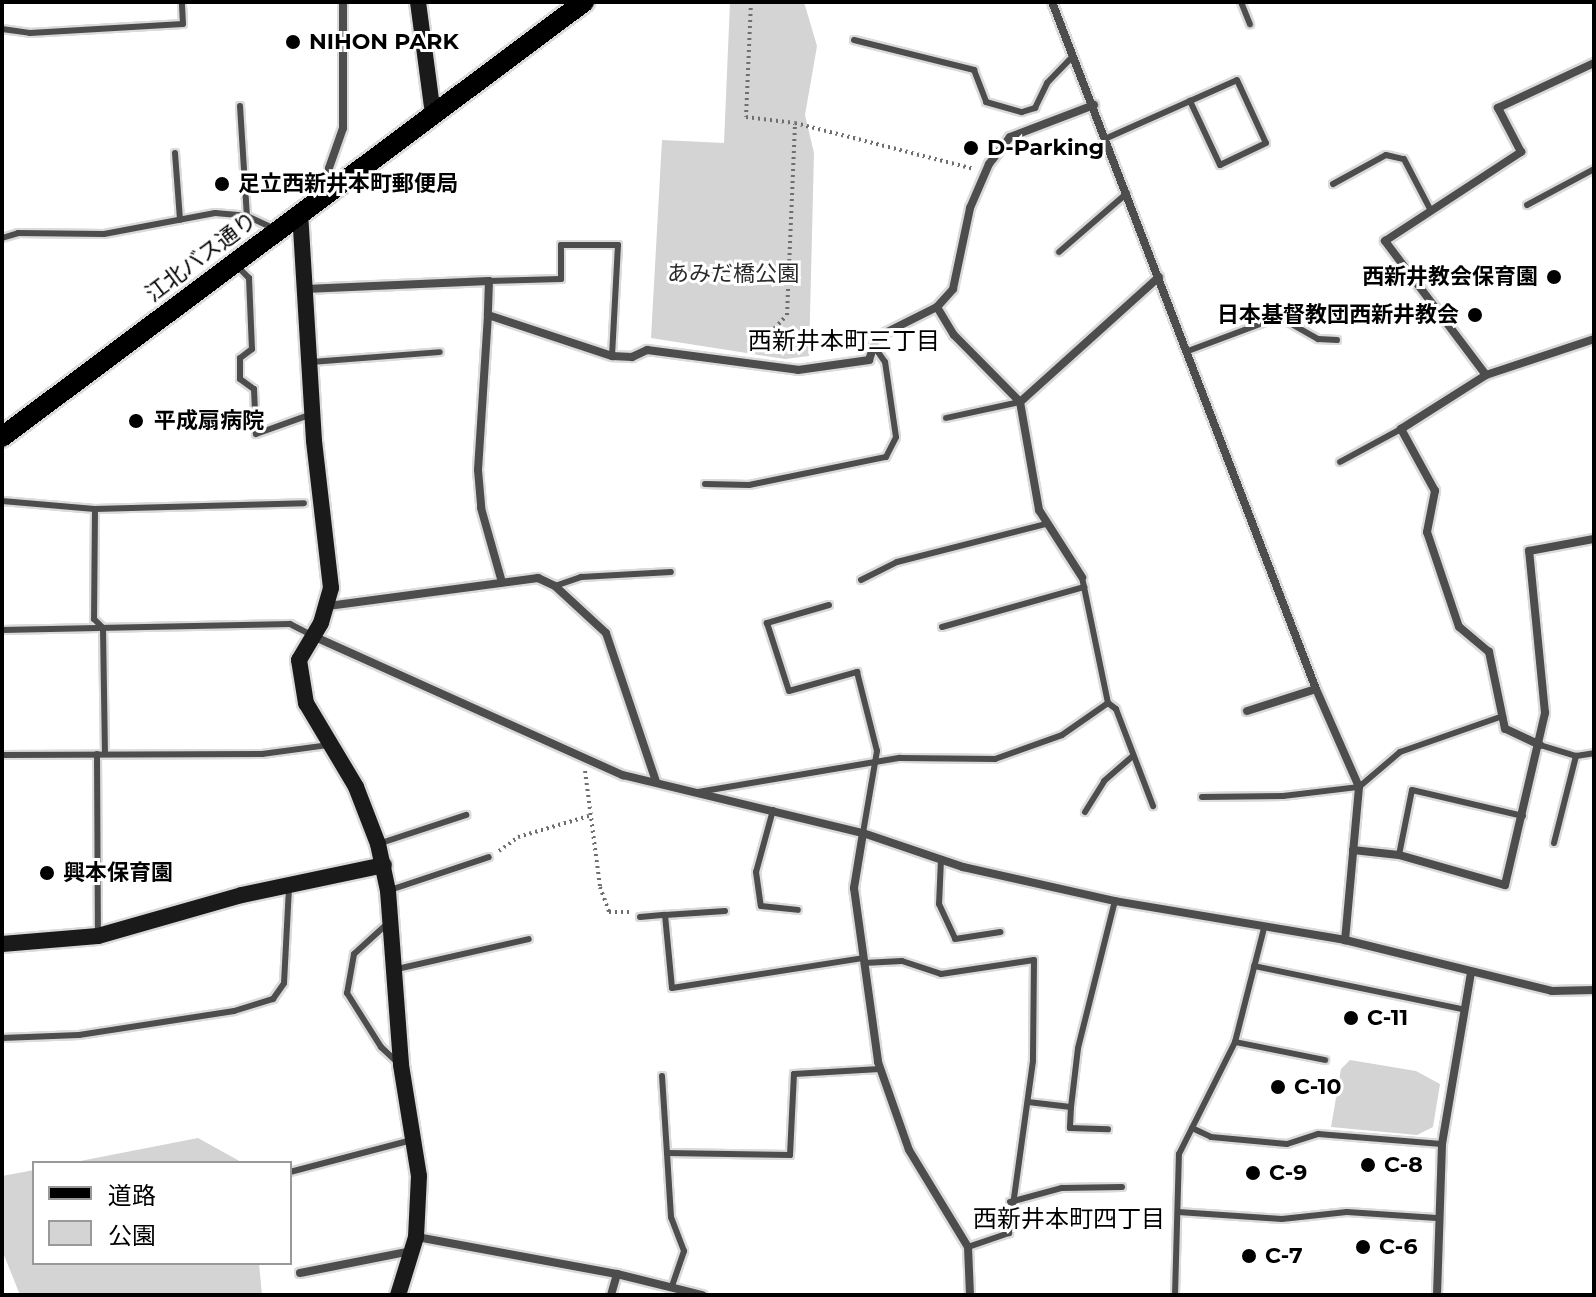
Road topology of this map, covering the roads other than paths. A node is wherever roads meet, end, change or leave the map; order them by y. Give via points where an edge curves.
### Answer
1 (182, 2) edge
2 (343, 2) edge
3 (418, 2) edge
4 (584, 2) edge
5 (1052, 2) edge
6 (1241, 2) edge
7 (1250, 24) dead end
8 (2, 29) edge
9 (854, 40) dead end
10 (1073, 56) junction
11 (1594, 63) edge
12 (1190, 101) junction
13 (1094, 105) junction
14 (240, 106) dead end
15 (1030, 110) junction
16 (433, 114) junction
17 (1035, 128) junction
18 (1107, 138) junction
19 (175, 153) dead end
20 (1594, 169) edge
21 (1333, 184) dead end
22 (333, 186) junction
23 (1127, 193) junction
24 (1527, 205) dead end
25 (1430, 209) junction
26 (300, 212) junction
27 (247, 216) junction
28 (180, 220) junction
29 (276, 230) junction
30 (2, 238) edge
31 (1059, 252) dead end
32 (233, 262) junction
33 (1159, 277) junction
34 (489, 281) junction
35 (304, 289) junction
36 (937, 307) junction
37 (488, 315) junction
38 (1594, 339) edge
39 (1337, 340) dead end
40 (876, 349) junction
41 (1188, 351) junction
42 (440, 352) dead end
43 (612, 356) junction
44 (311, 362) junction
45 (1486, 375) junction
46 (1020, 402) junction
47 (312, 415) junction
48 (946, 418) dead end
49 (1401, 429) junction
50 (2, 437) edge
51 (1340, 462) dead end
52 (705, 484) dead end
53 (2, 501) edge
54 (304, 503) dead end
55 (95, 509) junction
56 (1046, 524) junction
57 (1594, 539) edge
58 (671, 572) dead end
59 (861, 580) dead end
60 (502, 582) junction
61 (1083, 582) junction
62 (555, 586) junction
63 (829, 605) dead end
64 (328, 606) junction
65 (942, 627) dead end
66 (103, 628) junction
67 (2, 630) edge
68 (313, 636) junction
69 (1316, 689) junction
70 (1108, 703) junction
71 (1247, 711) dead end
72 (1503, 716) junction
73 (329, 745) junction
74 (1540, 745) junction
75 (1594, 753) edge
76 (97, 754) junction
77 (105, 754) junction
78 (2, 755) edge
79 (1576, 756) junction
80 (1132, 757) junction
81 (876, 761) junction
82 (656, 782) junction
83 (1359, 787) junction
84 (698, 792) junction
85 (1202, 797) dead end
86 (1153, 806) dead end
87 (773, 810) junction
88 (1085, 812) dead end
89 (466, 815) dead end
90 (1524, 817) junction
91 (863, 833) junction
92 (1554, 843) dead end
93 (378, 844) junction
94 (1353, 850) junction
95 (1399, 855) junction
96 (489, 857) road end
97 (941, 859) junction
98 (384, 865) junction
99 (289, 884) junction
100 (388, 891) junction
101 (1115, 901) junction
102 (798, 910) dead end
103 (725, 911) dead end
104 (665, 915) junction
105 (640, 917) road end
106 (390, 922) junction
107 (1264, 928) junction
108 (1000, 932) dead end
109 (98, 936) junction
110 (529, 939) dead end
111 (1345, 940) junction
112 (2, 944) edge
113 (863, 960) junction
114 (1254, 966) junction
115 (393, 969) junction
116 (1471, 973) junction
117 (1594, 990) edge
118 (1462, 1009) junction
119 (2, 1038) edge
120 (1235, 1042) junction
121 (1325, 1060) dead end
122 (401, 1065) junction
123 (880, 1069) junction
124 (662, 1076) dead end
125 (1028, 1102) junction
126 (1071, 1107) junction
127 (1192, 1128) junction
128 (1108, 1129) dead end
129 (415, 1139) junction
130 (1442, 1144) junction
131 (667, 1153) junction
132 (292, 1171) edge
133 (1122, 1187) dead end
134 (1010, 1202) junction
135 (1178, 1212) junction
136 (1437, 1218) junction
137 (414, 1244) junction
138 (968, 1247) junction
139 (300, 1273) dead end
140 (617, 1274) junction
141 (672, 1286) junction
142 (398, 1295) edge
143 (611, 1295) edge
144 (702, 1295) edge
145 (970, 1295) edge
146 (1175, 1295) edge
147 (1437, 1295) edge

1 - 8 lane via 183,24 30,33
2 - 22 street via 343,128 329,168
3 - 16 street
4 - 16 main road, 江北バス通り
5 - 10 street
6 - 7 lane
9 - 15 lane via 974,70 986,102
10 - 13 street
10 - 15 lane via 1061,64
11 - 25 street via 1498,108 1521,152
12 - 12 lane via 1237,80 1266,143 1220,165
12 - 18 lane
13 - 17 street
13 - 18 street
14 - 27 lane
15 - 17 lane
16 - 22 main road, 江北バス通り
17 - 36 street via 1010,137 989,164 970,208 953,289
18 - 23 street
19 - 28 lane
20 - 24 lane
21 - 25 lane via 1386,155 1404,159
22 - 26 main road, 江北バス通り
23 - 31 lane
23 - 33 street
25 - 45 street via 1385,241
26 - 29 main road, 江北バス通り
26 - 35 street
27 - 28 lane via 215,213
27 - 29 lane
28 - 30 lane via 104,234 18,233
29 - 32 main road, 江北バス通り
32 - 47 lane via 249,278 252,349 240,358 240,379 254,389 256,434 297,415
32 - 50 main road, 江北バス通り
33 - 41 street
33 - 46 street
34 - 35 street
34 - 37 street
34 - 43 lane via 561,279 561,245 618,245
35 - 44 street
36 - 40 street via 877,337
36 - 46 street via 954,335
37 - 43 street
37 - 60 street via 478,470 481,508
38 - 45 street
39 - 41 lane via 1318,339 1279,317
40 - 43 street via 869,360 798,370 647,350 632,357
40 - 52 lane via 885,362 896,437 886,457 749,485
41 - 69 street
42 - 44 lane
44 - 47 street
45 - 49 street
46 - 48 lane
46 - 56 street
47 - 64 street via 331,588
49 - 51 lane
49 - 72 street via 1435,491 1427,532 1459,627 1489,652
53 - 55 lane
54 - 55 lane
55 - 66 lane via 94,619
56 - 59 lane via 897,562
56 - 61 street
57 - 74 street via 1529,551 1545,713
58 - 62 lane via 581,577
60 - 62 street via 538,578
60 - 64 street
61 - 65 lane
61 - 70 lane
62 - 82 street via 606,633
63 - 81 lane via 767,623 789,691 857,672
64 - 68 street
66 - 67 lane
66 - 68 lane via 290,624
66 - 77 lane
68 - 73 street via 299,660 303,691
68 - 82 street via 584,757
69 - 71 street
69 - 83 street
70 - 80 lane via 1116,709
70 - 81 lane via 1062,735 995,759
72 - 74 street via 1505,729
72 - 83 lane via 1400,752
73 - 77 lane via 262,754
73 - 93 street via 356,787
74 - 79 lane
74 - 90 street
75 - 79 lane
76 - 77 lane
76 - 78 lane
76 - 109 lane
79 - 92 lane
80 - 86 lane
80 - 88 lane via 1104,781
81 - 84 lane
81 - 91 lane
82 - 84 street
83 - 85 lane via 1283,796
83 - 94 street
84 - 87 street
87 - 91 street
87 - 102 lane via 756,872 761,906
89 - 93 lane
90 - 95 street via 1505,885
90 - 95 lane via 1412,790
91 - 97 street
91 - 113 street via 854,888
93 - 98 street
94 - 95 street
94 - 111 street
96 - 100 lane
97 - 101 street
97 - 108 lane via 939,904 955,939
98 - 99 street
98 - 100 street
99 - 109 street
99 - 119 lane via 284,983 273,999 234,1011 79,1035
100 - 106 street
101 - 107 street
101 - 126 lane via 1078,1048
103 - 104 lane
104 - 105 lane
104 - 113 lane via 672,988
106 - 115 street
106 - 122 lane via 354,954 347,993 381,1047
107 - 111 street
107 - 114 lane
109 - 112 street
110 - 115 lane
111 - 116 street
113 - 123 street
113 - 125 lane via 902,961 941,974 1034,960
114 - 118 lane
114 - 120 lane
115 - 122 street
116 - 117 street via 1552,991
116 - 118 street
118 - 130 street
120 - 121 lane
120 - 127 lane
122 - 129 street
123 - 131 lane via 794,1074 790,1155
123 - 138 street via 909,1150
124 - 131 lane
125 - 126 lane
125 - 134 lane
126 - 128 lane via 1070,1128
127 - 130 lane via 1211,1137 1287,1144 1318,1134
127 - 135 lane via 1179,1154
129 - 132 lane
129 - 137 street via 420,1203
130 - 136 street
131 - 141 lane via 671,1217 684,1251
133 - 134 lane via 1062,1188
134 - 138 lane via 1009,1233
135 - 136 lane via 1282,1219 1347,1212
135 - 146 lane
136 - 147 street
137 - 139 street
137 - 140 street
137 - 142 street
138 - 145 street
140 - 141 street
140 - 143 street
141 - 144 street

